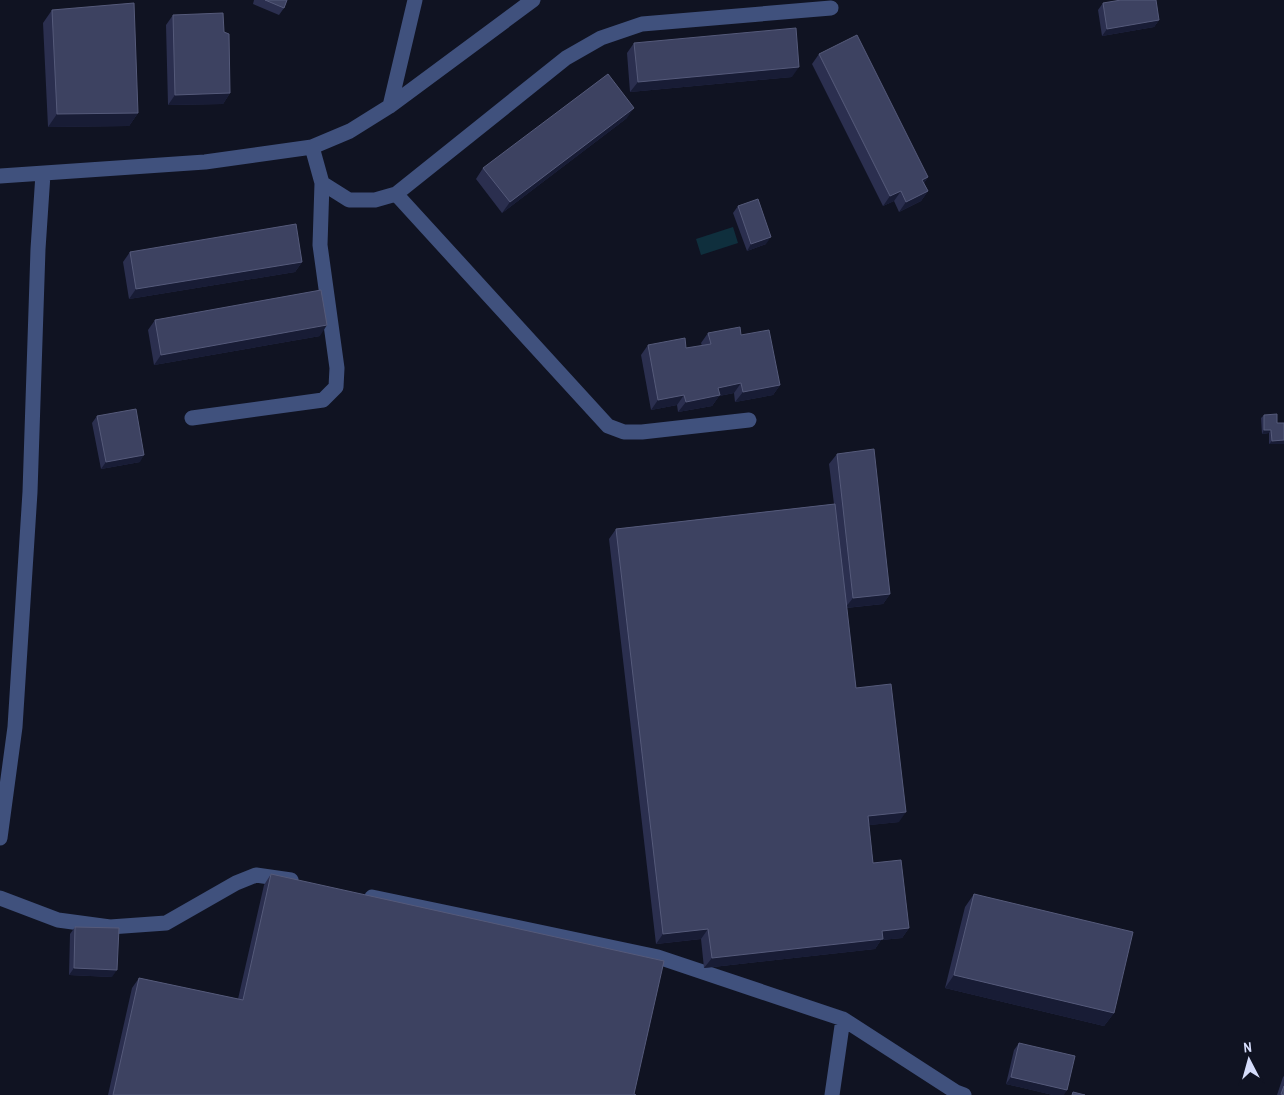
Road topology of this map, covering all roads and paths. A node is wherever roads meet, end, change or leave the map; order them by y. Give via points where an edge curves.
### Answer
1 (416, 0) edge
2 (533, 0) edge
3 (830, 8) dead end
4 (390, 106) junction
5 (312, 147) junction
6 (43, 174) junction
7 (0, 176) edge
8 (322, 183) junction
9 (396, 194) junction
10 (192, 418) dead end
11 (748, 420) dead end
12 (0, 838) edge
13 (304, 882) edge
14 (361, 894) edge
15 (0, 898) edge
16 (843, 1019) junction
17 (832, 1095) edge
18 (964, 1095) edge

1 - 4 street
2 - 4 street
3 - 9 street via 642,24 601,38 566,58
4 - 5 street via 350,131
5 - 6 street via 204,162
5 - 8 street
6 - 7 street
6 - 12 street via 30,492 15,727
8 - 9 street via 349,200 375,200
8 - 10 street via 320,245 337,368 336,388 323,400
9 - 11 street via 608,426 624,432 642,432
13 - 15 street via 256,875 166,923 110,927 58,920
14 - 16 street via 658,957
16 - 17 street
16 - 18 street

